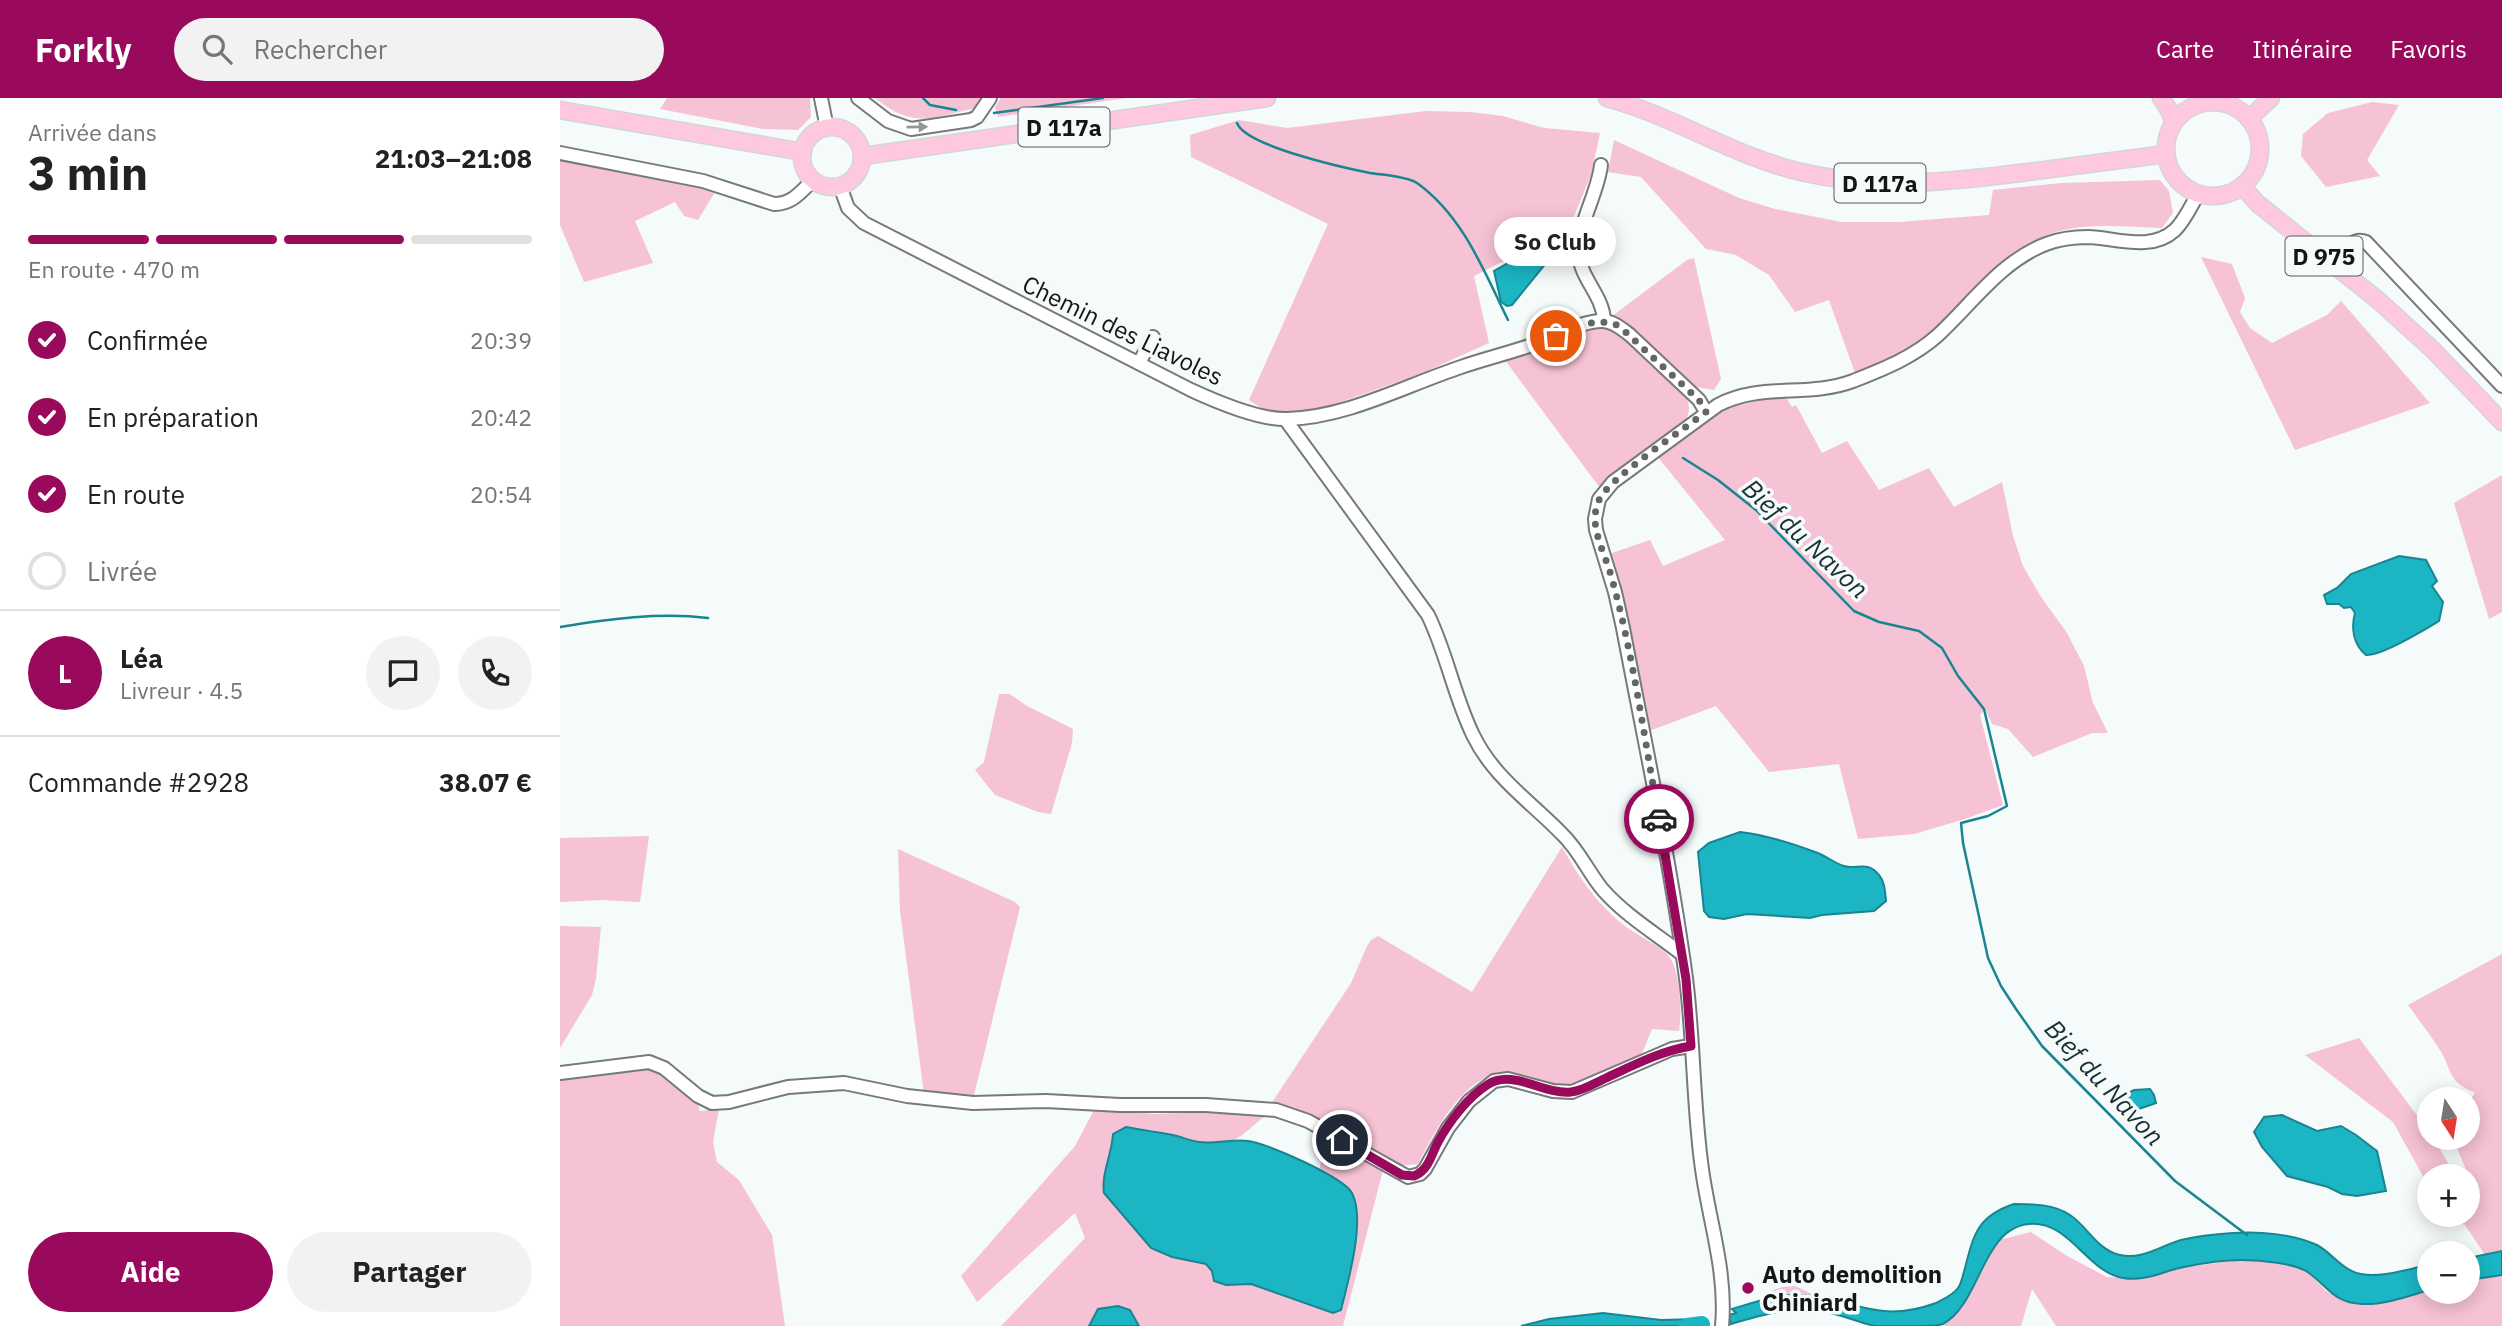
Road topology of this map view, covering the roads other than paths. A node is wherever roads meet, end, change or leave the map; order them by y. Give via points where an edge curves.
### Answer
1 (821, 98) edge
2 (858, 98) edge
3 (990, 98) edge
4 (1266, 98) edge
5 (1607, 98) edge
6 (2161, 98) edge
7 (2271, 98) edge
8 (2193, 101) edge
9 (560, 110) edge
10 (2249, 119) junction
11 (2174, 123) junction
12 (827, 128) junction
13 (803, 152) junction
14 (560, 153) edge
15 (2166, 154) junction
16 (863, 156) junction
17 (1601, 165) dead end
18 (813, 180) junction
19 (840, 186) junction
20 (2242, 186) junction
21 (2198, 194) junction
22 (2334, 265) junction
23 (1604, 320) junction
24 (1153, 337) dead end
25 (1139, 363) junction
26 (2502, 386) edge
27 (1706, 412) junction
28 (1285, 419) junction
29 (2502, 422) edge
30 (1682, 954) junction
31 (1691, 1046) junction
32 (560, 1073) edge
33 (1722, 1326) edge

1 - 12 street
2 -> 3 street via 888,121 911,129 971,120
4 - 16 main road, D 117a
5 - 15 main road, D 117a via 1775,165 1854,181 1940,182
6 - 11 main road
7 - 10 main road
8 - 10 main road via 2227,104
8 - 11 main road
9 - 13 main road
10 - 20 main road via 2260,141 2260,154
11 - 15 main road
12 - 13 main road via 811,136
12 - 16 main road via 847,131
13 - 18 main road via 806,172
14 - 18 street via 703,180 774,204 796,198
15 - 21 main road via 2174,176
16 - 19 main road via 856,175
17 - 23 street via 1578,254
18 - 19 main road
19 - 25 street, Chemin des Liavoles via 848,208 864,223
20 - 21 main road via 2216,196
20 - 22 main road, D 975
21 - 27 street via 2180,224 2164,238 2137,242 2074,237 2031,251 1925,345 1891,365 1831,387 1744,394
22 - 26 street via 2352,242 2366,242
22 - 29 main road, D 975 via 2433,350
23 - 27 street via 1630,335
23 - 28 street, Chemin des Liavoles via 1346,409
24 - 25 street
25 - 28 street, Chemin des Liavoles via 1213,400
27 - 30 street via 1605,490 1595,519 1623,628
28 - 30 street via 1428,615 1474,736 1492,764 1564,835 1602,889
30 - 31 street
31 - 32 street via 1660,1054 1572,1092 1508,1079 1494,1081 1469,1101 1425,1169 1408,1177 1308,1121 1276,1110 1046,1101 973,1103 844,1083 788,1087 712,1103 649,1062
31 - 33 street via 1702,1168 1723,1294

